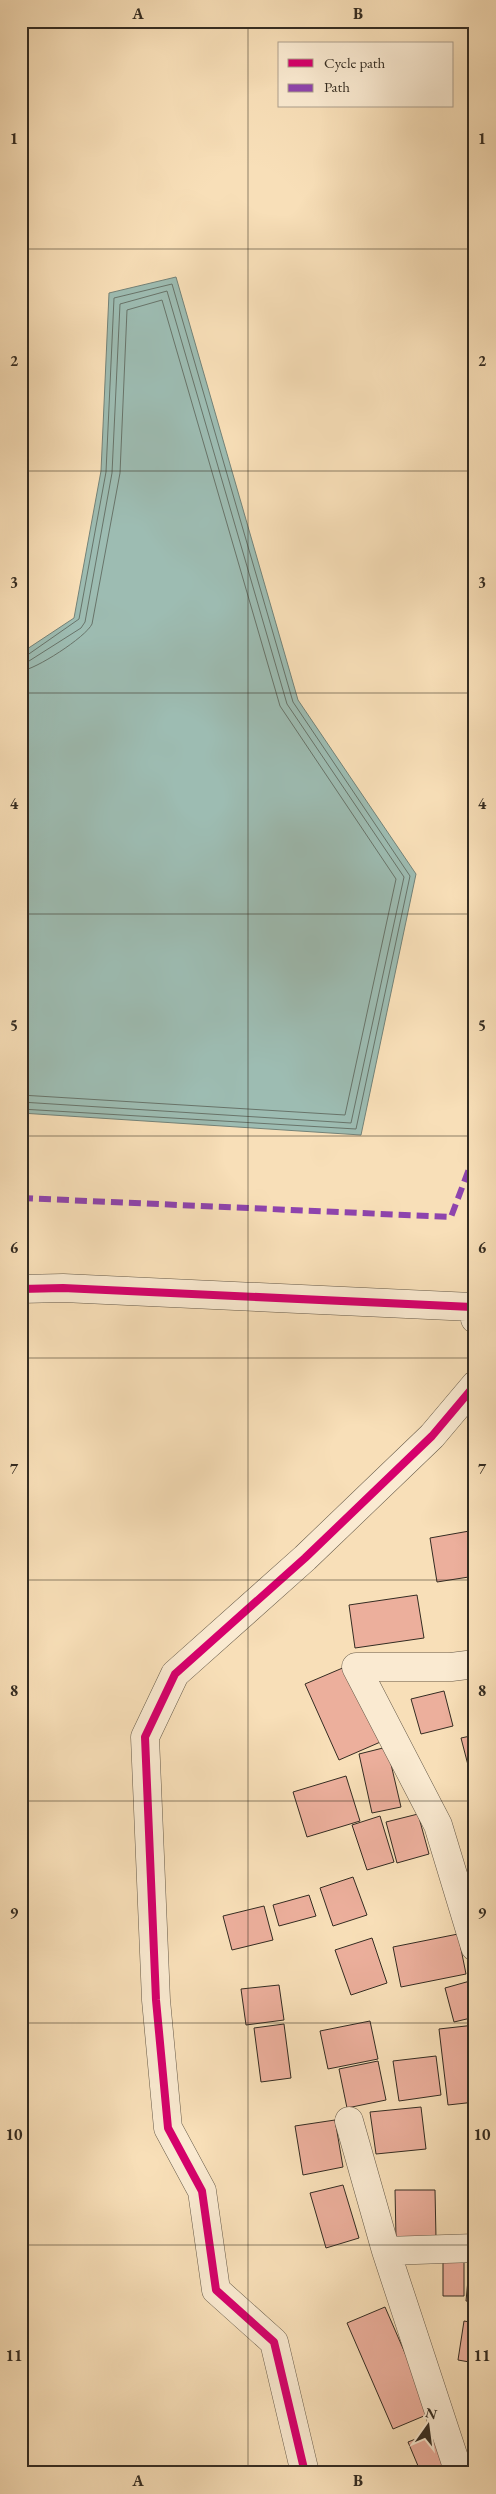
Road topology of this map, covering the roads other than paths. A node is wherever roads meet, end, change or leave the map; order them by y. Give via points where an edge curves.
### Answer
1 (21, 1289) edge
2 (475, 1319) edge
3 (475, 1385) edge
4 (475, 1664) edge
5 (475, 1947) edge
6 (349, 2121) dead end
7 (475, 2248) edge
8 (386, 2251) junction
9 (305, 2473) edge
10 (459, 2473) edge

1 - 2 street via 63,1288 472,1307
3 - 9 street via 432,1436 305,1558 175,1674 145,1737 156,2000 168,2128 202,2191 216,2290 274,2342
4 - 5 street via 356,1667 438,1825
6 - 8 street
7 - 8 street
8 - 10 street

